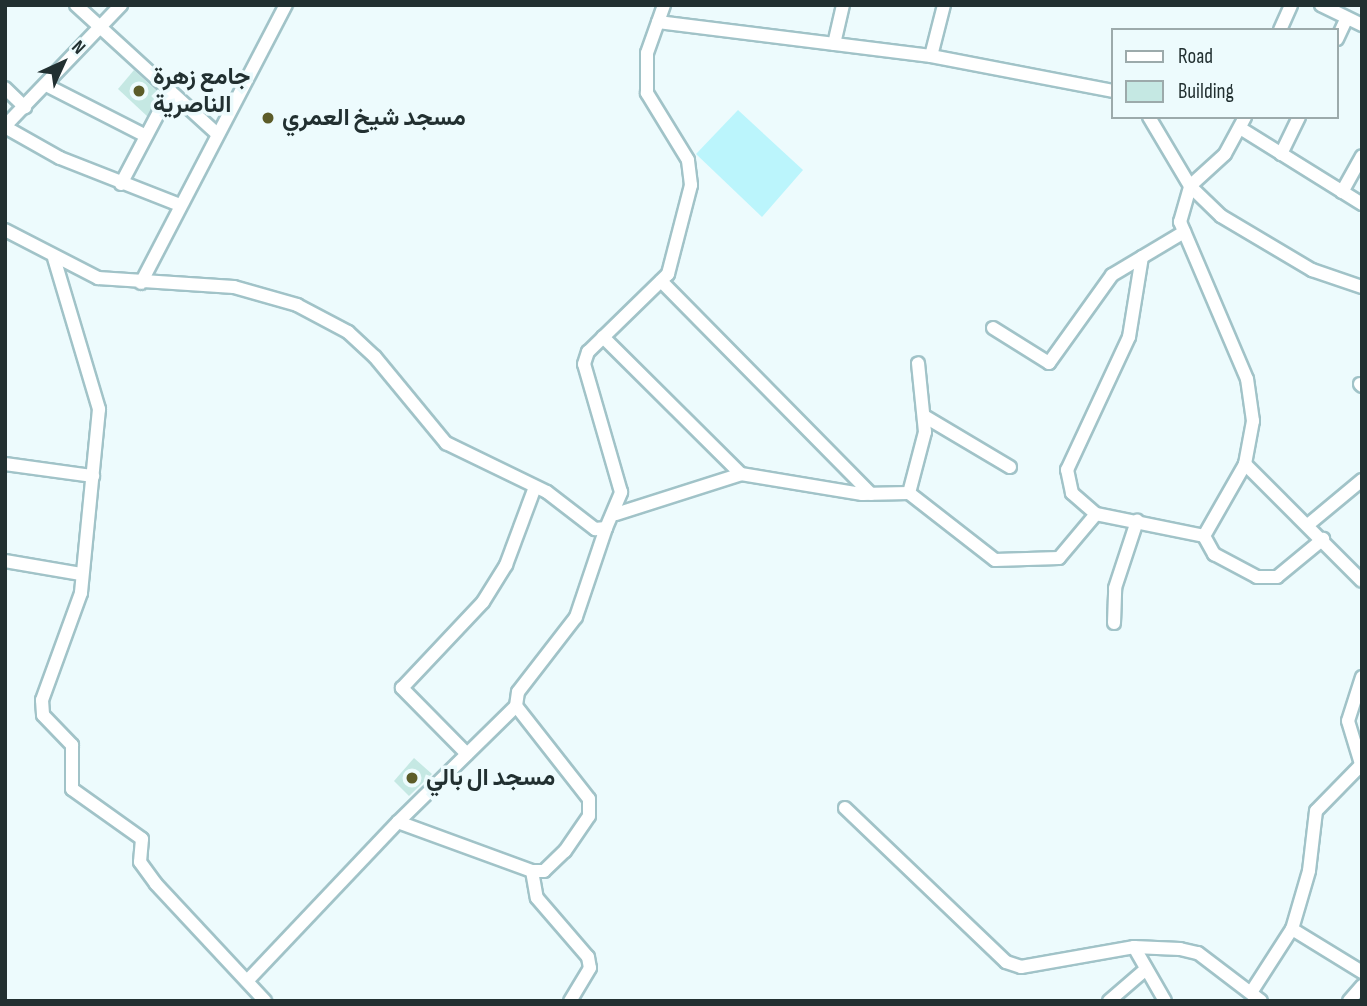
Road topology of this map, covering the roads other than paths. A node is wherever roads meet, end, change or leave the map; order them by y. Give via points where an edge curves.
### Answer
1 (76, 5) edge
2 (121, 5) edge
3 (286, 5) edge
4 (664, 5) edge
5 (843, 5) edge
6 (944, 5) edge
7 (1291, 5) edge
8 (1321, 5) edge
9 (1348, 18) junction
10 (658, 22) junction
11 (1362, 25) edge
12 (1281, 28) edge
13 (102, 29) junction
14 (1339, 35) edge
15 (834, 44) junction
16 (931, 56) junction
17 (46, 85) junction
18 (5, 88) edge
19 (170, 91) junction
20 (1112, 91) edge
21 (24, 107) junction
22 (1150, 119) edge
23 (1298, 119) edge
24 (1242, 122) edge
25 (5, 127) edge
26 (216, 133) junction
27 (146, 136) junction
28 (1281, 153) junction
29 (1362, 156) edge
30 (121, 184) junction
31 (1190, 186) junction
32 (1342, 192) junction
33 (1362, 204) edge
34 (180, 205) junction
35 (5, 230) edge
36 (1184, 232) junction
37 (1142, 257) junction
38 (54, 258) junction
39 (661, 281) junction
40 (141, 283) junction
41 (1362, 287) edge
42 (993, 328) dead end
43 (603, 337) junction
44 (918, 363) dead end
45 (924, 416) junction
46 (5, 464) edge
47 (1245, 464) junction
48 (1010, 467) dead end
49 (741, 474) junction
50 (93, 476) junction
51 (1362, 480) edge
52 (536, 487) junction
53 (909, 493) junction
54 (871, 494) junction
55 (616, 514) junction
56 (1096, 514) junction
57 (1137, 521) junction
58 (1309, 524) junction
59 (606, 528) junction
60 (1204, 537) junction
61 (1323, 539) junction
62 (5, 561) edge
63 (81, 574) junction
64 (1362, 580) edge
65 (1114, 623) dead end
66 (1362, 677) edge
67 (1358, 699) edge
68 (516, 706) junction
69 (467, 754) junction
70 (1361, 766) edge
71 (845, 808) dead end
72 (398, 822) junction
73 (532, 871) junction
74 (1292, 929) junction
75 (1134, 947) junction
76 (1146, 969) junction
77 (1362, 972) edge
78 (249, 979) junction
79 (1362, 986) edge
80 (1256, 996) edge
81 (265, 1001) edge
82 (570, 1001) edge
83 (1109, 1001) edge
84 (1164, 1001) edge
85 (1349, 1001) edge

1 - 13 street
2 - 13 street
3 - 26 street
4 - 10 street
5 - 15 street
6 - 16 street
7 - 12 street
8 - 9 street
9 - 11 street
9 - 14 street
10 - 15 street
10 - 39 street via 644,73 647,93 691,174 668,274
13 - 17 street
13 - 19 street
15 - 16 street
16 - 20 street
17 - 21 street
17 - 27 street
18 - 21 street
19 - 26 street
19 - 27 street
21 - 25 street
22 - 31 street
23 - 28 street
24 - 28 street
24 - 31 street via 1224,154
25 - 30 street
26 - 34 street
27 - 30 street
28 - 32 street
29 - 32 street
30 - 34 street
31 - 36 street via 1180,222
31 - 41 street via 1255,236 1312,270
32 - 33 street
34 - 40 street
35 - 38 street
36 - 37 street
36 - 47 street via 1247,379 1253,421
37 - 42 street via 1112,275 1049,363
37 - 56 street via 1129,337 1067,470 1072,493
38 - 40 street via 98,278
38 - 50 street via 95,386
39 - 43 street
39 - 54 street
40 - 52 street via 234,287 297,305 348,332 446,443
43 - 49 street
43 - 55 street via 584,364 621,492
44 - 45 street
45 - 48 street
45 - 53 street
46 - 50 street
47 - 58 street
47 - 60 street
49 - 54 street
49 - 55 street
50 - 63 street
51 - 58 street
52 - 59 street via 595,529
52 - 69 street via 506,565 483,601 402,688
53 - 54 street
53 - 56 street via 995,560 1059,558
55 - 59 street
56 - 57 street
57 - 60 street
57 - 65 street via 1115,587
58 - 61 street
59 - 68 street via 576,617 518,692
60 - 61 street via 1214,554 1257,577 1277,577
61 - 64 street
62 - 63 street
63 - 78 street via 81,593 42,700 43,715 72,745 72,789 142,839 140,862 156,884
66 - 67 street
67 - 70 street via 1348,721
68 - 69 street
68 - 73 street via 589,799 589,816 565,852 544,871
69 - 72 street
70 - 74 street via 1316,811 1309,870
71 - 75 street via 1006,962 1036,966
72 - 73 street
72 - 78 street
73 - 82 street via 537,898 588,957 590,968
74 - 77 street
74 - 80 street
75 - 76 street
75 - 80 street via 1198,953
76 - 83 street
76 - 84 street
78 - 81 street
79 - 85 street

